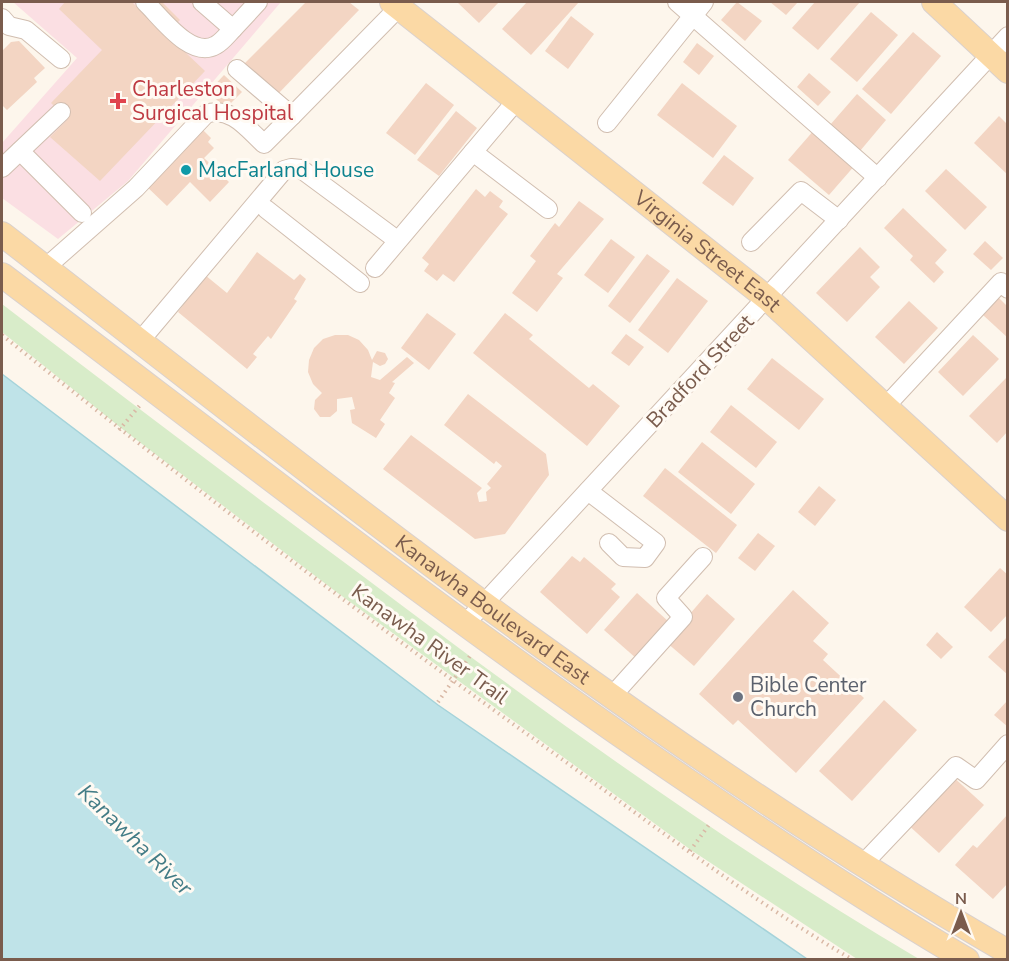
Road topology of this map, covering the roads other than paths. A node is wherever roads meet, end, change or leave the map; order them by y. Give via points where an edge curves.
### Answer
1 (146, 2) edge
2 (202, 2) edge
3 (258, 2) edge
4 (677, 2) edge
5 (934, 2) edge
6 (398, 3) edge
7 (697, 8) edge
8 (4, 26) edge
9 (233, 29) junction
10 (1008, 36) edge
11 (61, 59) dead end
12 (999, 63) edge
13 (237, 69) dead end
14 (517, 100) junction
15 (61, 112) dead end
16 (292, 116) junction
17 (607, 123) dead end
18 (20, 151) junction
19 (473, 152) junction
20 (2, 168) edge
21 (878, 178) junction
22 (266, 209) dead end
23 (548, 209) dead end
24 (82, 213) dead end
25 (839, 220) junction
26 (2, 234) edge
27 (397, 240) junction
28 (752, 242) dead end
29 (45, 268) junction
30 (375, 268) dead end
31 (2, 275) edge
32 (360, 283) dead end
33 (1008, 289) edge
34 (767, 298) junction
35 (140, 341) junction
36 (885, 406) junction
37 (588, 491) junction
38 (1008, 519) edge
39 (609, 543) dead end
40 (703, 557) dead end
41 (484, 603) junction
42 (464, 625) junction
43 (612, 696) junction
44 (1008, 744) edge
45 (862, 865) junction
46 (1008, 952) edge
47 (967, 960) edge

1 - 9 street via 188,45 199,49 215,46
2 - 9 street
3 - 9 street
4 - 7 street
5 - 12 main road
6 - 14 main road, Virginia Street East
6 - 16 street
7 - 17 street
7 - 21 street
8 - 11 street via 26,30
10 - 12 street, Bradford Street
12 - 21 street, Bradford Street
13 - 16 street
14 - 19 street
14 - 34 main road, Virginia Street East
15 - 18 street
16 - 29 street via 264,144 229,113 206,114 136,188
18 - 20 street
18 - 24 street
19 - 23 street
19 - 27 street
21 - 25 street, Bradford Street
22 - 32 street
25 - 28 street via 801,191
25 - 34 street, Bradford Street
26 - 29 main road, Kanawha Boulevard East
27 - 30 street
27 - 35 street via 301,169 284,170
29 - 35 main road, Kanawha Boulevard East
31 - 42 main road, Kanawha Boulevard East
33 - 36 street via 1001,282
34 - 36 main road, Virginia Street East
34 - 37 street, Bradford Street
35 - 41 main road, Kanawha Boulevard East
36 - 38 main road, Virginia Street East
37 - 39 street via 656,543 645,558 623,557
37 - 41 street, Bradford Street
40 - 43 street via 666,598 682,617
41 - 42 street, Bradford Street
41 - 43 main road, Kanawha Boulevard East
42 - 47 main road, Kanawha Boulevard East via 633,745 801,857
43 - 45 main road, Kanawha Boulevard East via 760,801
44 - 45 street via 976,780 956,766
45 - 46 main road, Kanawha Boulevard East

